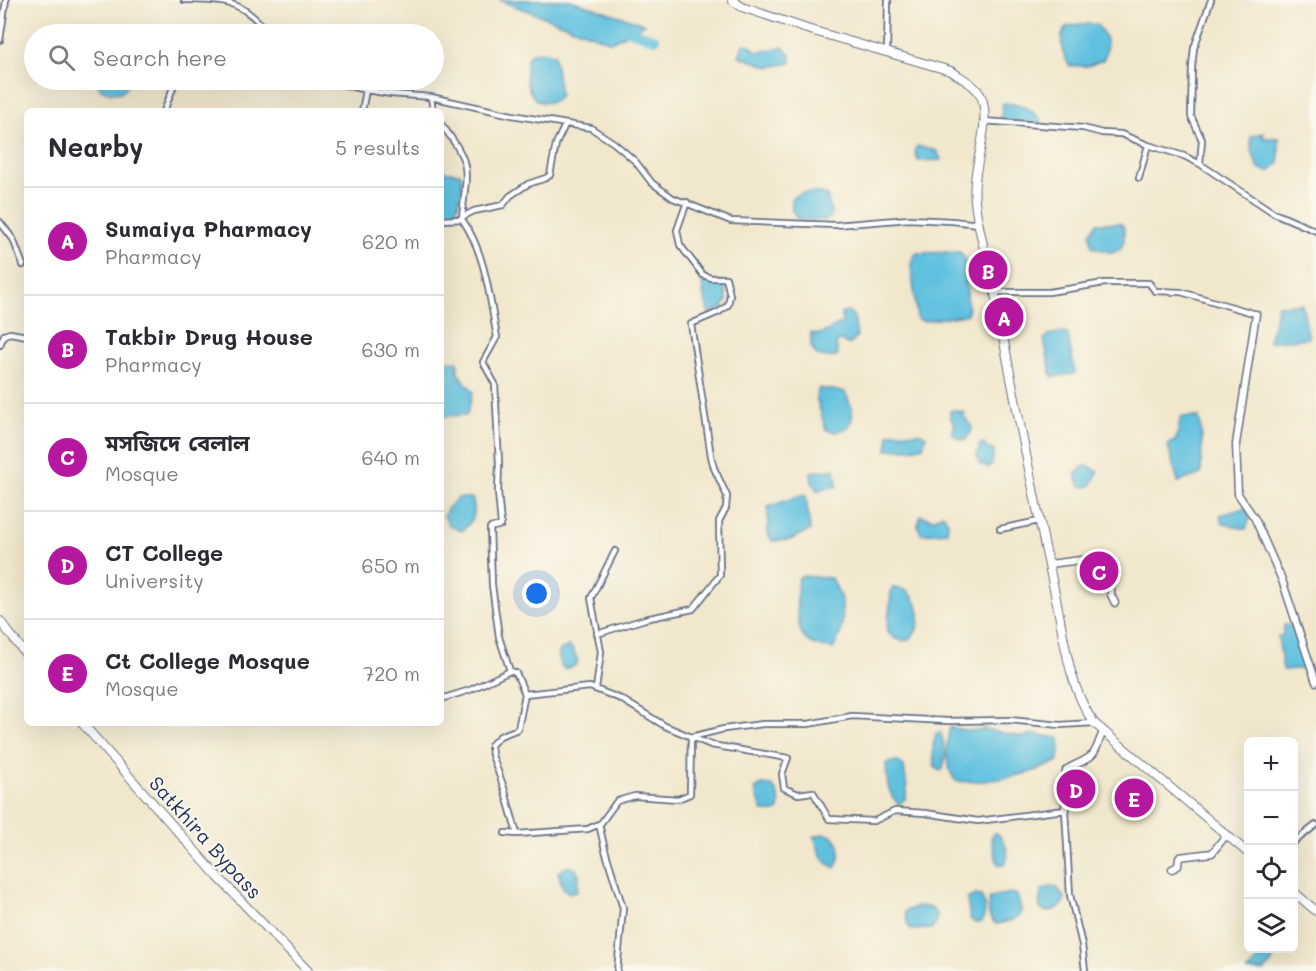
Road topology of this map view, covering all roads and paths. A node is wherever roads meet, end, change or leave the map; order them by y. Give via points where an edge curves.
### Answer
1 (6, 0) edge
2 (184, 0) edge
3 (732, 0) edge
4 (888, 0) edge
5 (1211, 0) edge
6 (262, 24) edge
7 (0, 40) edge
8 (887, 53) junction
9 (172, 90) edge
10 (366, 90) joint
11 (431, 97) junction
12 (165, 108) edge
13 (363, 108) edge
14 (433, 108) edge
15 (983, 121) junction
16 (565, 125) junction
17 (444, 128) edge
18 (1148, 145) junction
19 (1200, 164) junction
20 (1139, 178) dead end
21 (687, 202) junction
22 (462, 218) junction
23 (444, 220) edge
24 (0, 222) edge
25 (979, 224) junction
26 (1316, 231) edge
27 (23, 265) dead end
28 (995, 292) junction
29 (1256, 314) joint
30 (24, 335) edge
31 (0, 345) edge
32 (1039, 521) junction
33 (1000, 529) dead end
34 (615, 551) dead end
35 (1049, 564) junction
36 (1115, 603) dead end
37 (0, 621) edge
38 (597, 634) junction
39 (24, 652) edge
40 (510, 671) junction
41 (1316, 682) edge
42 (596, 688) junction
43 (525, 694) junction
44 (444, 698) edge
45 (1094, 723) junction
46 (85, 726) edge
47 (1104, 731) junction
48 (691, 737) junction
49 (1065, 810) junction
50 (599, 824) junction
51 (1316, 825) edge
52 (505, 833) dead end
53 (517, 834) junction
54 (1227, 834) junction
55 (1298, 838) edge
56 (1244, 849) edge
57 (1172, 869) dead end
58 (1298, 896) edge
59 (1316, 911) edge
60 (308, 971) edge
61 (617, 971) edge
62 (1085, 971) edge

1 - 7 street
2 - 6 street via 238,3
3 - 8 highway via 742,7
4 - 8 street
5 - 19 street via 1194,48 1192,67 1191,116 1202,140
8 - 15 highway via 951,71 969,82 983,102
9 - 12 street
10 - 11 street
10 - 13 street
11 - 14 street
11 - 16 street
15 - 18 street via 1083,128 1121,134
15 - 25 highway via 974,180
16 - 21 street via 591,128 635,161 652,183
16 - 22 street via 556,144 550,175 528,184 503,205 474,211
17 - 22 street via 464,158 467,175
18 - 19 street
18 - 20 street
19 - 26 street via 1274,213
21 - 25 street via 731,221 836,225 909,219
21 - 38 street via 677,230 680,245 703,275 726,278 730,296 728,305 719,312 691,324 711,456 727,496 719,521 720,574 693,609
22 - 23 street
22 - 40 street via 482,256 497,337 483,362 495,384 499,464 501,525 490,528 492,585 499,637
24 - 27 street via 13,239
25 - 28 highway
28 - 29 street via 1049,292 1105,283 1149,283 1155,291 1181,292
28 - 32 highway
29 - 41 street via 1236,444 1238,494 1255,519 1282,580
30 - 31 street via 4,335
32 - 33 street
32 - 35 highway
34 - 38 street via 591,598
35 - 36 street via 1089,559 1112,562 1116,568 1111,583
35 - 45 highway via 1074,682
37 - 39 highway
38 - 42 street via 601,652
40 - 43 street via 516,673
40 - 44 street
42 - 43 street
42 - 48 street
43 - 53 street via 518,729 500,736 491,745
45 - 47 highway
45 - 48 street via 852,716 808,724 724,729
46 - 60 highway, Satkhira Bypass via 218,877
47 - 49 street via 1093,754 1066,770
47 - 54 highway
48 - 49 street via 711,745 788,758 782,774 784,788 798,794 813,792 829,819 874,820 895,811 978,821
48 - 50 street via 690,794 678,799 635,796 617,801
49 - 62 street via 1070,895
50 - 53 street via 588,829
50 - 61 street via 623,908
51 - 55 street
52 - 53 street
54 - 56 highway
54 - 57 street via 1212,853 1179,857 1178,866
58 - 59 highway

